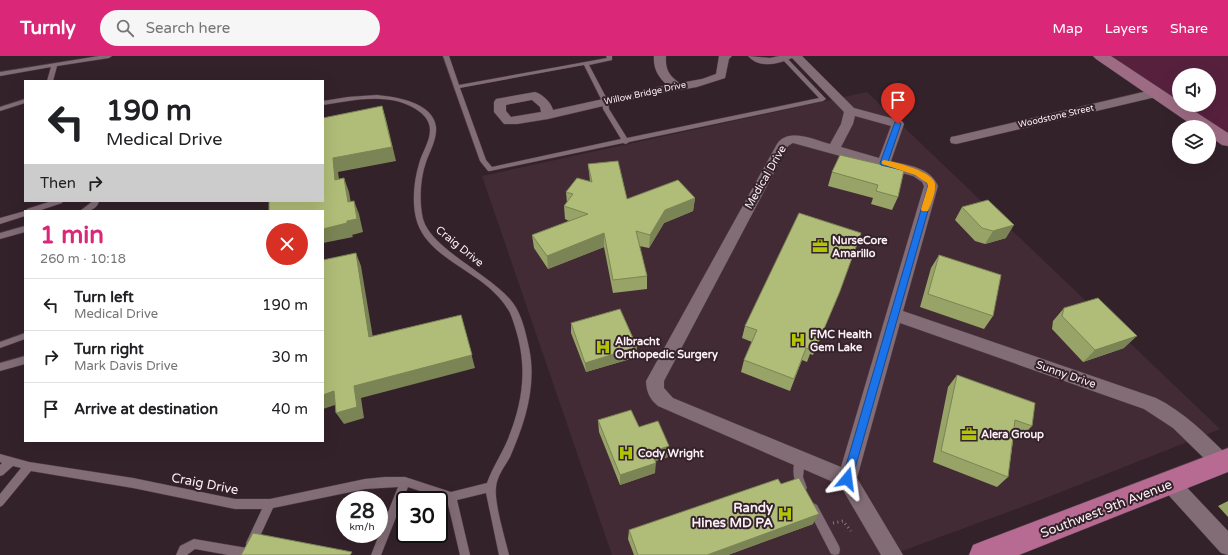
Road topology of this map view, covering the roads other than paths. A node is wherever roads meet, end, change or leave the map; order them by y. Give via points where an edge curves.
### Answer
1 (109, 56) edge
2 (446, 56) edge
3 (609, 56) edge
4 (660, 56) edge
5 (726, 56) edge
6 (754, 56) edge
7 (1101, 56) edge
8 (789, 57) edge
9 (586, 64) junction
10 (55, 65) junction
11 (0, 74) edge
12 (50, 80) edge
13 (676, 86) junction
14 (458, 87) junction
15 (1156, 93) junction
16 (24, 101) edge
17 (605, 101) junction
18 (324, 104) edge
19 (0, 109) edge
20 (850, 111) junction
21 (548, 115) dead end
22 (1196, 120) edge
23 (1216, 133) edge
24 (956, 140) dead end
25 (1228, 141) edge
26 (626, 142) junction
27 (834, 149) junction
28 (884, 163) junction
29 (57, 202) edge
30 (96, 202) edge
31 (33, 210) edge
32 (86, 210) edge
33 (24, 213) edge
34 (0, 221) edge
35 (24, 229) edge
36 (0, 236) edge
37 (894, 314) junction
38 (24, 336) edge
39 (0, 345) edge
40 (24, 360) edge
41 (0, 367) edge
42 (800, 459) junction
43 (5, 460) edge
44 (1225, 461) edge
45 (29, 466) junction
46 (0, 472) edge
47 (847, 479) junction
48 (406, 482) junction
49 (1170, 483) junction
50 (490, 487) junction
51 (451, 497) junction
52 (0, 502) edge
53 (270, 504) junction
54 (1228, 546) edge
55 (835, 550) dead end
56 (246, 554) edge
57 (181, 555) edge
58 (376, 555) edge
59 (465, 555) edge
60 (504, 555) edge
61 (893, 555) edge
62 (983, 555) edge

1 - 10 lane
2 - 14 lane
3 - 9 lane via 610,59
4 - 13 street via 660,72
5 - 13 street, Willow Bridge Drive via 721,76
6 - 8 street via 760,61 769,62
7 - 15 street
8 - 20 street
8 - 26 lane via 823,99
9 - 14 lane
9 - 17 lane
10 - 11 lane
10 - 12 lane
13 - 17 street, Willow Bridge Drive
14 - 26 lane via 483,162 490,170
15 - 22 street
15 - 24 street, Woodstone Street
16 - 19 lane
17 - 21 street, Willow Bridge Drive
17 - 26 lane via 606,109
18 - 50 lane, Craig Drive via 367,98 397,99 422,110 430,119 432,134 418,182 420,220 424,232 493,288 511,307 522,334 528,365 525,400 507,452
20 - 27 street via 847,124
20 - 28 street via 898,124
23 - 25 street
27 - 28 street, Medical Drive
27 - 42 street, Medical Drive via 796,139 783,144 654,381 657,394 667,403
28 - 37 street, Medical Drive via 923,175 931,186
29 - 31 lane
30 - 32 lane
33 - 34 lane
35 - 36 lane
37 - 44 street, Sunny Drive via 1150,403 1177,419
37 - 47 street, Medical Drive
38 - 39 lane
40 - 41 lane
42 - 47 street, Medical Drive
42 - 55 lane via 797,470 800,484
43 - 45 lane, Craig Drive
43 - 46 lane
44 - 49 main road, Southwest 9th Avenue
45 - 52 lane
45 - 53 lane, Craig Drive via 133,483 235,504
47 - 61 street
48 - 51 lane, Craig Drive
48 - 53 lane, Craig Drive via 365,484
48 - 58 lane
49 - 54 street
49 - 62 main road, Southwest 9th Avenue
50 - 51 lane
50 - 60 lane
51 - 59 lane
53 - 56 lane
56 - 57 lane via 194,544

